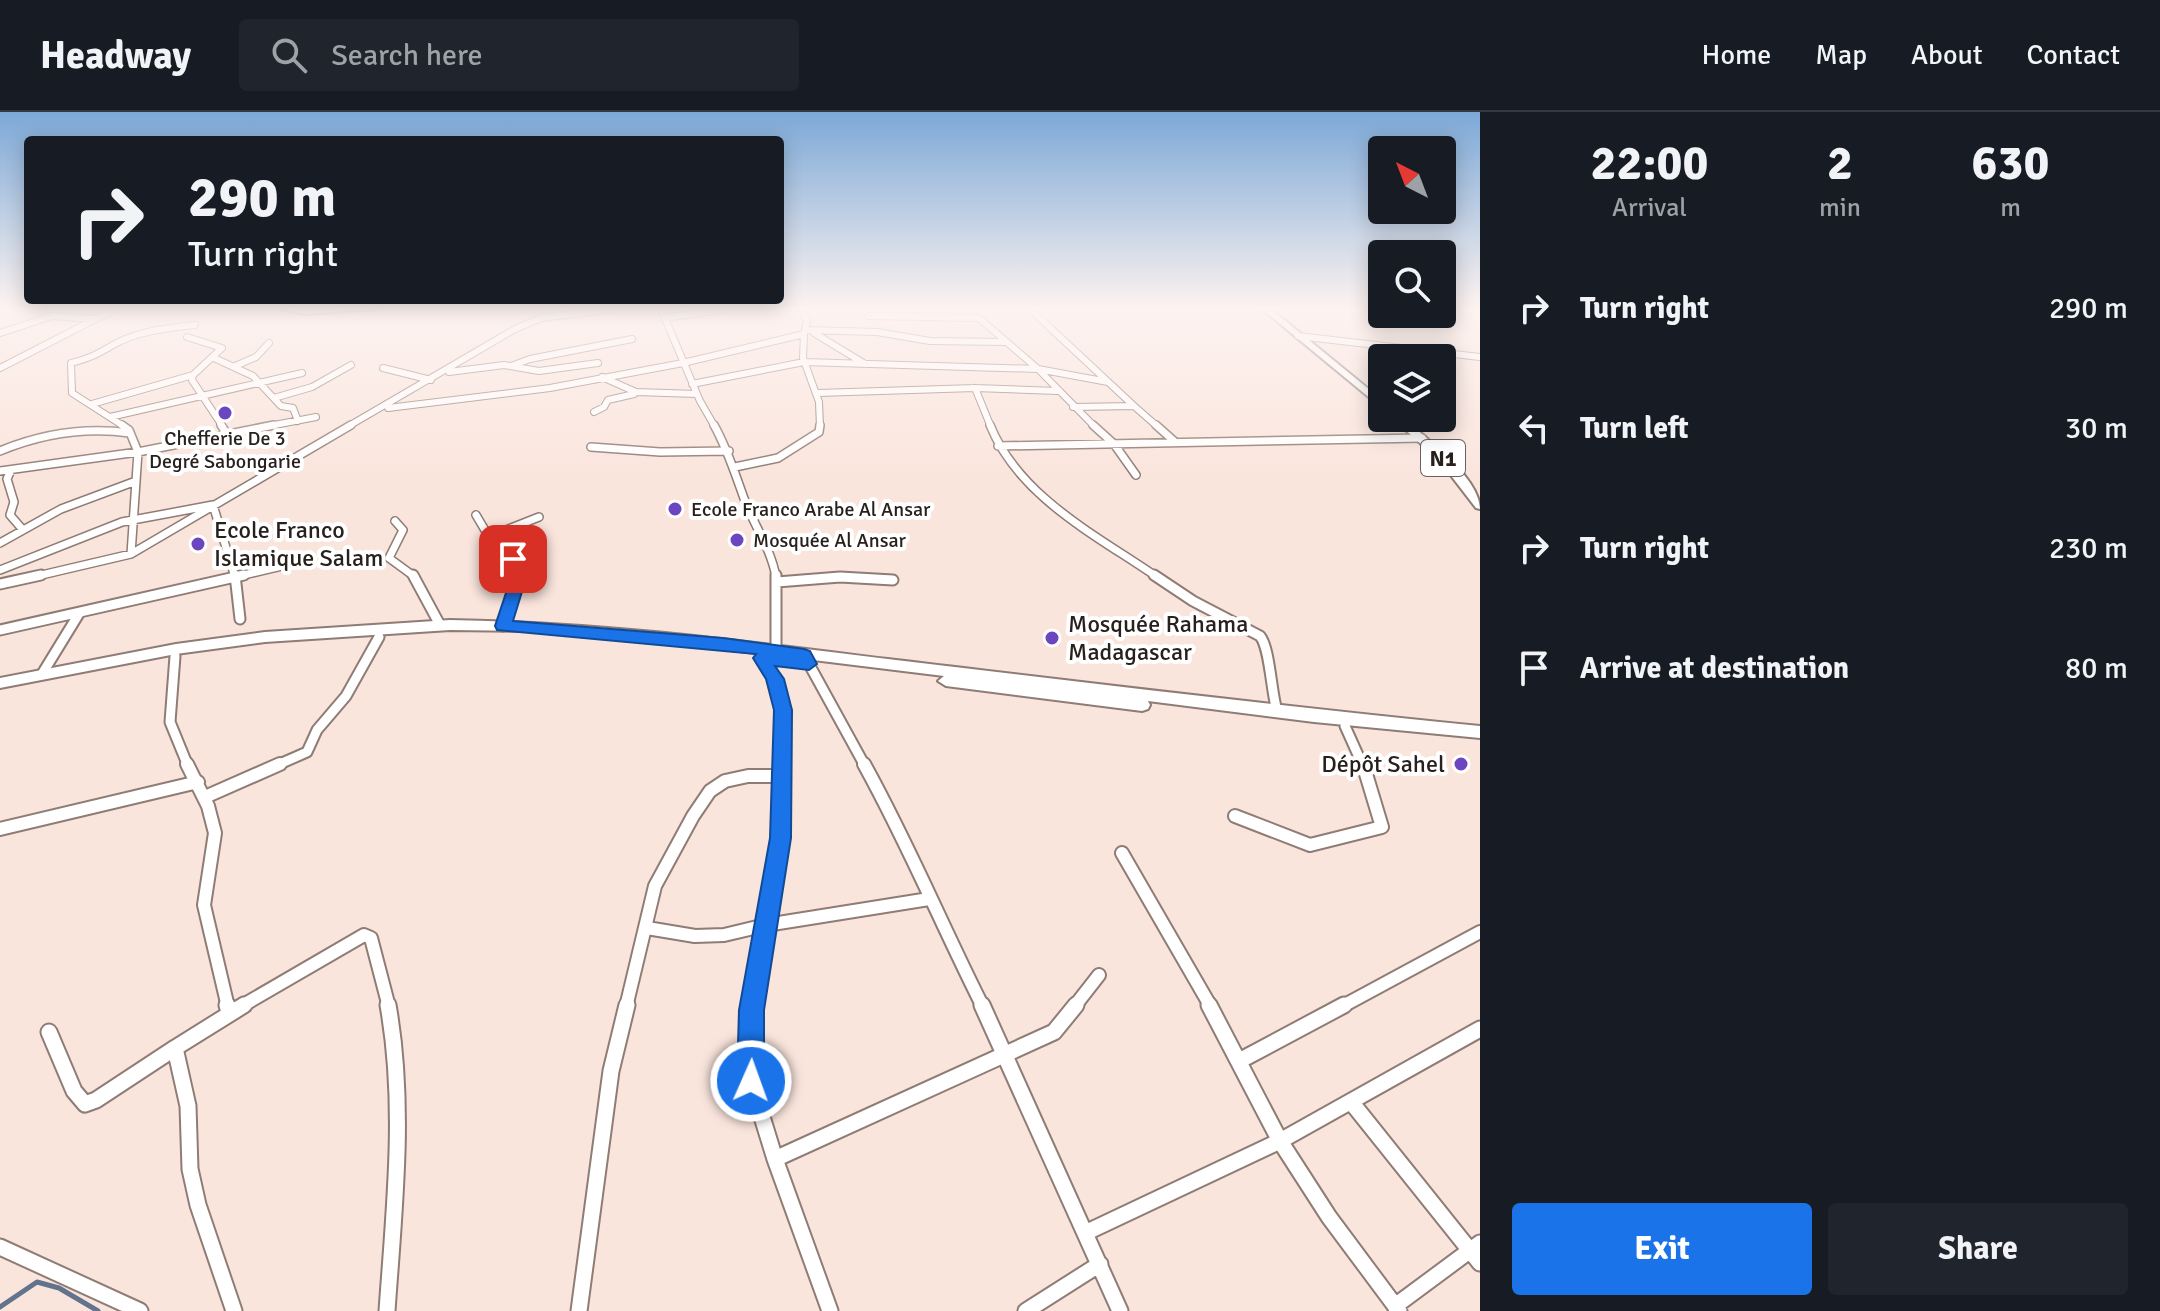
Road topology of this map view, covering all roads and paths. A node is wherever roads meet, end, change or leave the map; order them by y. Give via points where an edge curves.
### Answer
1 (72, 365) edge
2 (204, 365) edge
3 (351, 365) dead end
4 (456, 365) edge
5 (512, 365) edge
6 (590, 365) edge
7 (672, 365) edge
8 (684, 365) edge
9 (789, 365) edge
10 (805, 365) edge
11 (900, 365) edge
12 (1033, 365) edge
13 (1090, 365) edge
14 (1333, 365) edge
15 (235, 366) edge
16 (509, 366) junction
17 (586, 366) junction
18 (383, 368) dead end
19 (1038, 369) junction
20 (302, 373) dead end
21 (443, 373) junction
22 (193, 375) junction
23 (602, 377) junction
24 (593, 379) junction
25 (431, 380) junction
26 (260, 382) junction
27 (1108, 382) junction
28 (692, 384) junction
29 (975, 388) junction
30 (1057, 391) junction
31 (638, 393) junction
32 (818, 393) junction
33 (202, 394) junction
34 (697, 394) junction
35 (1368, 394) edge
36 (274, 398) junction
37 (92, 404) junction
38 (1134, 406) junction
39 (1073, 407) junction
40 (380, 410) junction
41 (594, 412) dead end
42 (110, 417) junction
43 (316, 417) dead end
44 (298, 421) junction
45 (124, 425) junction
46 (115, 430) junction
47 (1414, 432) edge
48 (130, 433) junction
49 (227, 434) junction
50 (1422, 438) junction
51 (1175, 442) junction
52 (1114, 444) junction
53 (998, 446) junction
54 (591, 447) dead end
55 (0, 451) edge
56 (729, 451) junction
57 (138, 452) junction
58 (735, 467) junction
59 (11, 470) junction
60 (0, 471) edge
61 (1136, 475) dead end
62 (136, 481) junction
63 (213, 505) junction
64 (1480, 505) edge
65 (476, 515) dead end
66 (539, 517) dead end
67 (134, 519) junction
68 (395, 521) dead end
69 (23, 530) junction
70 (488, 537) junction
71 (0, 543) edge
72 (131, 554) junction
73 (299, 562) dead end
74 (0, 570) edge
75 (236, 577) junction
76 (893, 580) dead end
77 (777, 582) junction
78 (0, 584) edge
79 (80, 612) junction
80 (240, 619) dead end
81 (440, 625) junction
82 (503, 626) junction
83 (0, 630) edge
84 (379, 637) junction
85 (769, 654) junction
86 (175, 656) junction
87 (806, 659) junction
88 (42, 674) junction
89 (0, 683) edge
90 (0, 691) edge
91 (1277, 711) junction
92 (1345, 726) junction
93 (1480, 732) edge
94 (1480, 740) edge
95 (780, 776) junction
96 (198, 782) junction
97 (205, 797) junction
98 (1235, 816) dead end
99 (0, 829) edge
100 (1122, 853) dead end
101 (929, 899) junction
102 (766, 925) junction
103 (647, 928) junction
104 (1480, 932) edge
105 (1099, 975) dead end
106 (229, 1013) junction
107 (1480, 1029) edge
108 (49, 1032) dead end
109 (175, 1048) junction
110 (1007, 1055) junction
111 (1239, 1061) junction
112 (1352, 1103) junction
113 (1280, 1141) junction
114 (775, 1159) junction
115 (1085, 1233) junction
116 (0, 1247) edge
117 (1477, 1252) edge
118 (1100, 1264) junction
119 (1397, 1308) edge
120 (140, 1311) edge
121 (234, 1311) edge
122 (387, 1311) edge
123 (579, 1311) edge
124 (830, 1311) edge
125 (1026, 1311) edge
126 (1120, 1311) edge

1 - 37 street via 72,393
2 - 22 street
3 - 36 street via 312,387
4 - 21 street
5 - 16 street
6 - 17 street
7 - 23 street
8 - 28 street
9 - 28 street
10 - 32 street
11 - 19 street
12 - 19 street
13 - 27 street
14 - 35 main road
15 - 26 street
16 - 17 street via 539,371
16 - 21 street
17 - 24 street
18 - 25 street
19 - 27 street
19 - 30 street
20 - 26 street
21 - 25 street
22 - 33 street
22 - 37 street
23 - 24 street
23 - 31 street
24 - 40 street
25 - 40 street
26 - 33 street
26 - 36 street
27 - 38 street
28 - 34 street
29 - 30 street
29 - 32 street
29 - 53 street
30 - 39 street
31 - 34 street
31 - 41 street via 608,400
32 - 58 street via 823,417 819,432 778,458
33 - 42 street
33 - 49 street
34 - 56 street
36 - 44 street via 293,408
37 - 42 street
38 - 39 street
38 - 51 street
39 - 52 street
40 - 63 street
42 - 45 street
43 - 44 street
44 - 49 street
45 - 46 street
45 - 48 street
46 - 48 street
46 - 55 street via 34,439
47 - 50 main road, N1
48 - 57 street
49 - 57 street
50 - 51 street
50 - 64 main road, N1
51 - 52 street
52 - 53 street
52 - 61 street
53 - 91 street via 1042,498 1193,601 1260,636 1267,644
54 - 56 street
56 - 58 street
57 - 59 street
57 - 62 street
58 - 77 street via 772,556
59 - 60 street
59 - 69 street via 10,515
62 - 67 street
62 - 69 street via 61,509
63 - 67 street
63 - 72 street
63 - 75 street
65 - 70 street
66 - 70 street
67 - 72 street
67 - 74 street
68 - 81 street via 403,530 389,558 417,578
69 - 71 street
70 - 82 street via 520,572
72 - 78 street
73 - 75 street
75 - 79 street
75 - 80 street
76 - 77 street
77 - 85 street
79 - 83 street
79 - 88 street
81 - 82 main road
81 - 88 main road via 265,637
82 - 85 main road
84 - 85 main road via 537,636
84 - 86 main road
84 - 97 street via 307,752
85 - 87 main road
85 - 95 street via 783,710
86 - 90 main road
86 - 96 street via 171,729
87 - 91 main road via 1001,676
87 - 92 main road via 1237,717
87 - 101 street via 902,832
88 - 89 main road
91 - 93 main road
92 - 94 main road
92 - 98 street via 1382,827 1310,845
95 - 102 street via 781,838
95 - 103 street via 748,776 715,786 664,865
96 - 97 street
96 - 99 street
97 - 106 street via 217,853 203,891 204,905
100 - 111 street
101 - 102 street
101 - 110 street
102 - 103 street via 709,936
102 - 114 street via 752,1010 751,1081
103 - 123 street via 611,1071
104 - 111 street
105 - 110 street via 1054,1032
106 - 109 street
106 - 122 street via 357,936 371,938 391,1005 393,1044
107 - 112 street
108 - 109 street via 74,1091 85,1104
109 - 121 street via 188,1106 190,1169 198,1205
110 - 114 street
110 - 115 street
111 - 113 street
112 - 113 street
112 - 117 street
113 - 115 street
113 - 119 street
114 - 124 street
115 - 118 street
116 - 120 street
117 - 119 street
118 - 125 street
118 - 126 street

